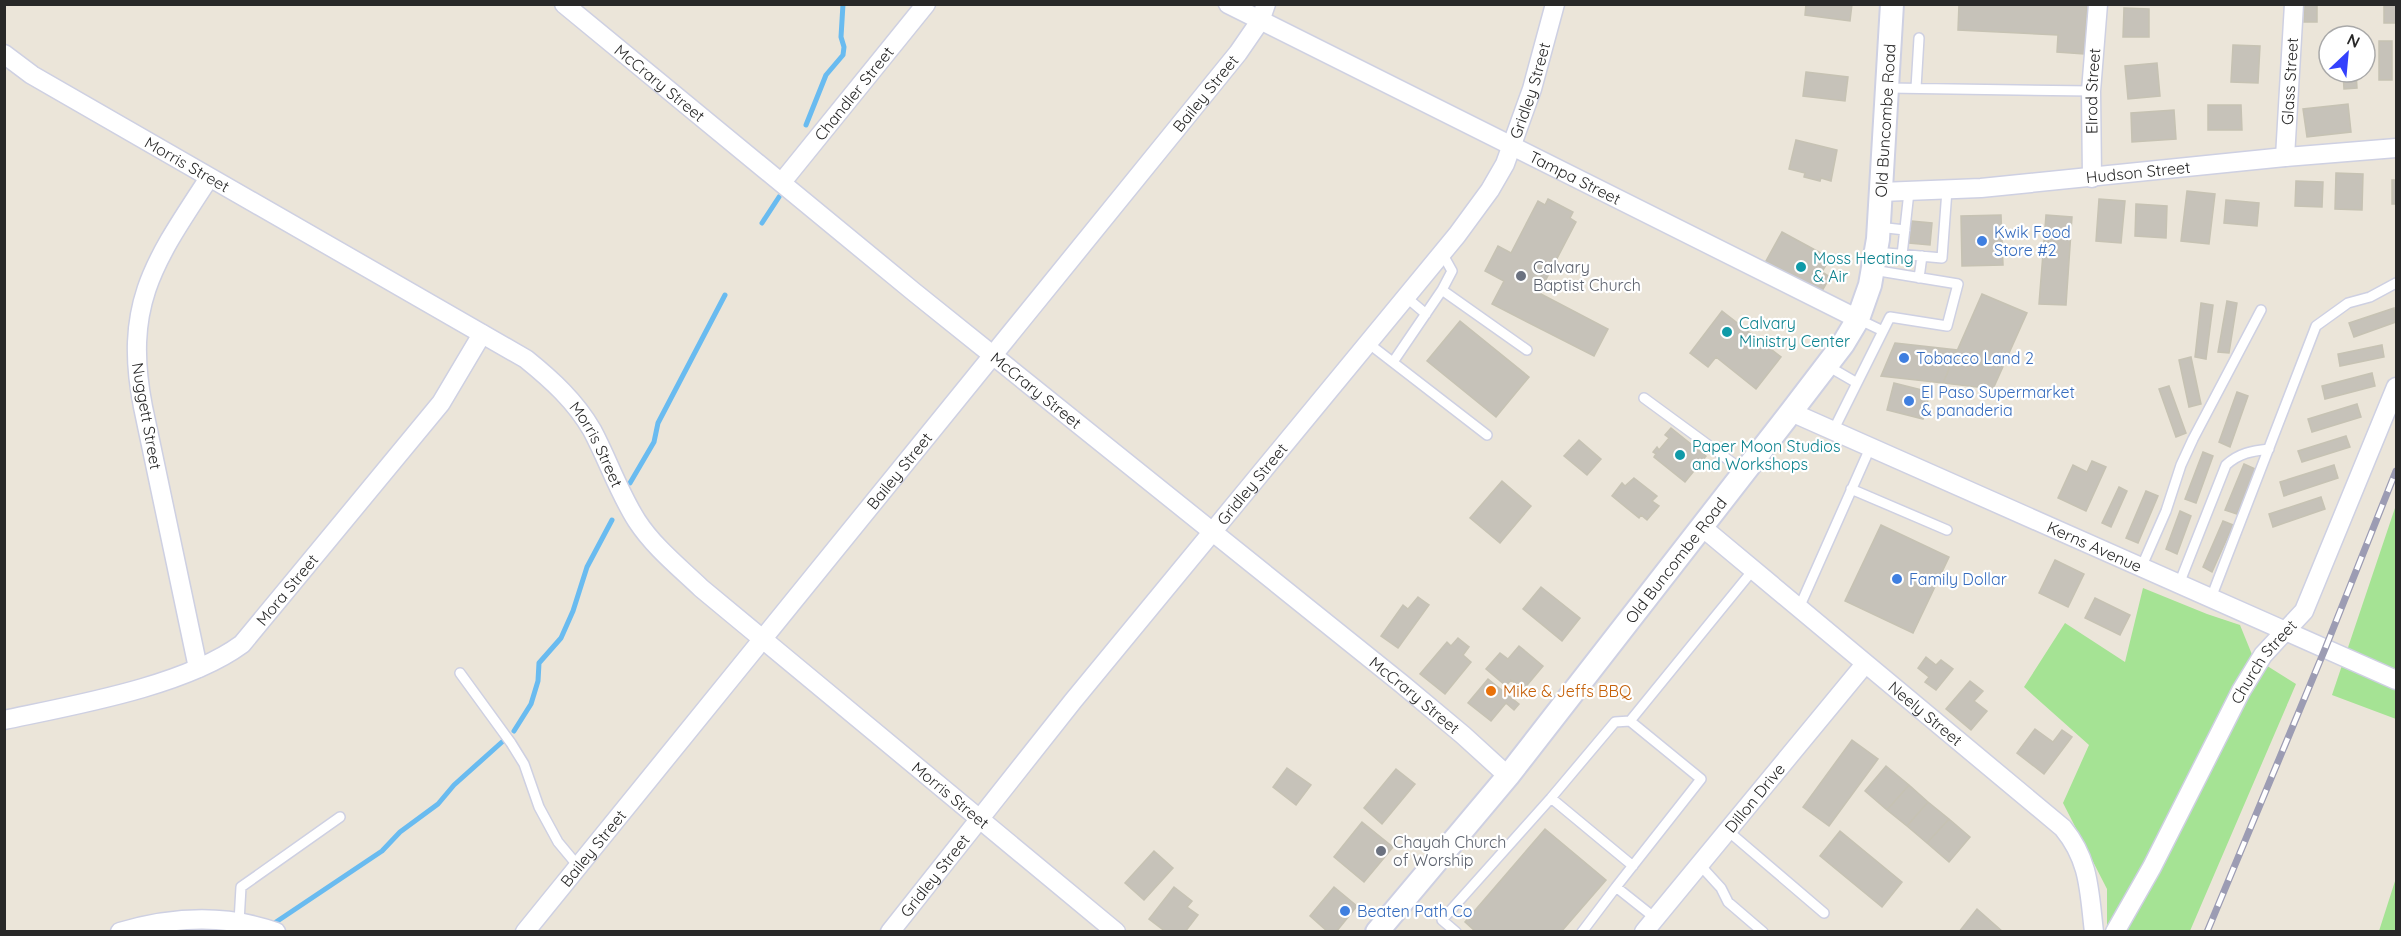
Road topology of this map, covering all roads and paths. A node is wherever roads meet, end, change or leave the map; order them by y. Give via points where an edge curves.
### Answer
1 (926, 4) edge
2 (1228, 4) edge
3 (1555, 4) edge
4 (1892, 4) edge
5 (2098, 4) edge
6 (2295, 4) edge
7 (570, 6) edge
8 (1263, 13) edge
9 (1919, 38) dead end
10 (4, 54) edge
11 (1886, 88) junction
12 (1917, 88) junction
13 (2091, 91) junction
14 (1512, 146) junction
15 (2397, 148) edge
16 (2285, 157) junction
17 (209, 178) junction
18 (2092, 178) junction
19 (782, 182) junction
20 (1947, 190) junction
21 (1881, 192) junction
22 (1909, 192) junction
23 (1878, 227) junction
24 (1905, 230) junction
25 (1442, 253) junction
26 (1902, 255) junction
27 (1922, 256) junction
28 (1874, 261) junction
29 (1919, 278) junction
30 (2397, 283) edge
31 (1442, 290) junction
32 (1406, 297) junction
33 (2261, 310) dead end
34 (1426, 314) junction
35 (1857, 319) junction
36 (1883, 331) junction
37 (483, 334) junction
38 (1368, 343) junction
39 (1527, 350) dead end
40 (992, 355) junction
41 (1393, 362) junction
42 (1826, 365) junction
43 (1857, 383) junction
44 (2397, 387) edge
45 (1644, 398) dead end
46 (1791, 412) junction
47 (1833, 431) junction
48 (1487, 435) dead end
49 (1870, 448) junction
50 (2269, 449) junction
51 (1745, 472) junction
52 (1851, 489) junction
53 (1702, 527) junction
54 (1947, 530) dead end
55 (1212, 533) junction
56 (2141, 568) junction
57 (1754, 570) junction
58 (2178, 584) junction
59 (2211, 598) junction
60 (1799, 608) junction
61 (2285, 631) junction
62 (763, 638) junction
63 (1866, 664) junction
64 (198, 668) junction
65 (460, 673) dead end
66 (2397, 680) edge
67 (4, 720) edge
68 (1630, 721) junction
69 (1508, 776) junction
70 (1551, 798) junction
71 (340, 818) dead end
72 (978, 818) junction
73 (1728, 831) junction
74 (1700, 865) junction
75 (578, 866) junction
76 (1633, 866) junction
77 (1616, 887) junction
78 (1824, 913) dead end
79 (239, 922) junction
80 (1649, 925) edge
81 (120, 932) edge
82 (276, 932) edge
83 (525, 932) edge
84 (890, 932) edge
85 (1116, 932) edge
86 (1377, 932) edge
87 (1456, 932) edge
88 (1582, 932) edge
89 (1763, 932) edge
90 (2094, 932) edge
91 (2115, 932) edge

1 - 19 street, Chandler Street
2 - 8 street, Tampa Street
3 - 14 street, Gridley Street
4 - 11 street, Old Buncombe Road
5 - 13 street, Elrod Street
6 - 16 street, Glass Street
7 - 19 street, McCrary Street
8 - 14 street, Tampa Street
8 - 40 street, Bailey Street via 1238,53
9 - 12 lane
10 - 17 street, Morris Street via 32,75
11 - 12 lane
11 - 21 street, Old Buncombe Road
12 - 13 lane
13 - 18 street, Elrod Street
14 - 25 street, Gridley Street via 1490,190
14 - 35 street, Tampa Street
15 - 16 street, Hudson Street
16 - 18 street, Hudson Street
17 - 37 street, Morris Street
17 - 64 street, Nuggett Street via 154,268 137,322 135,350 137,378
18 - 20 street, Hudson Street
19 - 40 street, McCrary Street
20 - 22 street, Hudson Street
20 - 27 lane via 1942,258
21 - 22 street, Hudson Street
21 - 23 street, Old Buncombe Road
22 - 24 lane
23 - 24 lane
23 - 28 street, Old Buncombe Road
24 - 26 lane
25 - 31 lane via 1452,271
25 - 32 street, Gridley Street
26 - 27 lane
26 - 28 lane
27 - 29 lane
28 - 29 lane
28 - 35 street, Old Buncombe Road
29 - 36 lane via 1958,284 1947,326 1890,317
30 - 50 lane via 2348,303 2316,326
31 - 34 lane
31 - 39 lane
32 - 34 lane
32 - 38 street, Gridley Street
33 - 56 lane via 2193,439
34 - 41 lane
35 - 36 lane
35 - 42 street, Old Buncombe Road
36 - 43 lane
37 - 62 street, Morris Street via 526,359 568,396 592,430 645,532 701,588
37 - 64 street, Mora Street via 441,404 254,632 225,656
38 - 41 lane
38 - 55 street, Gridley Street
40 - 55 street, McCrary Street
40 - 62 street, Bailey Street
41 - 48 lane
42 - 43 lane
42 - 46 street, Old Buncombe Road
43 - 47 lane
44 - 61 street, Church Street via 2314,590 2304,611
45 - 51 lane
46 - 47 street, Kerns Avenue
46 - 51 street, Old Buncombe Road
47 - 49 street, Kerns Avenue
49 - 52 lane
49 - 56 street, Kerns Avenue
50 - 58 lane via 2248,452 2226,465
50 - 59 lane
51 - 53 street, Old Buncombe Road
52 - 54 lane
52 - 60 lane
53 - 57 street, Neely Street
53 - 69 street, Old Buncombe Road
55 - 69 street, McCrary Street via 1402,684
55 - 72 street, Gridley Street
56 - 58 street, Kerns Avenue
57 - 60 street, Neely Street
57 - 68 lane
58 - 59 street, Kerns Avenue
59 - 61 street, Kerns Avenue
60 - 63 street, Neely Street
61 - 66 street, Kerns Avenue
61 - 91 street, Church Street via 2263,655 2241,691
62 - 72 street, Morris Street
62 - 75 street, Bailey Street
63 - 73 street, Dillon Drive
63 - 90 street, Neely Street via 2063,828 2082,856
64 - 67 street, Mora Street via 118,694
65 - 75 lane via 512,743 539,807 558,842
68 - 70 lane via 1615,722
68 - 76 lane via 1701,779
69 - 86 street, Old Buncombe Road
70 - 76 lane
70 - 87 lane via 1443,920
71 - 79 lane via 241,887
72 - 84 street, Gridley Street
72 - 85 street, Morris Street
73 - 74 street, Dillon Drive
73 - 78 lane
74 - 80 street, Dillon Drive
74 - 89 lane via 1728,902
75 - 83 street, Bailey Street
76 - 77 lane
77 - 80 lane
77 - 88 lane
79 - 81 street via 178,921
79 - 82 street

